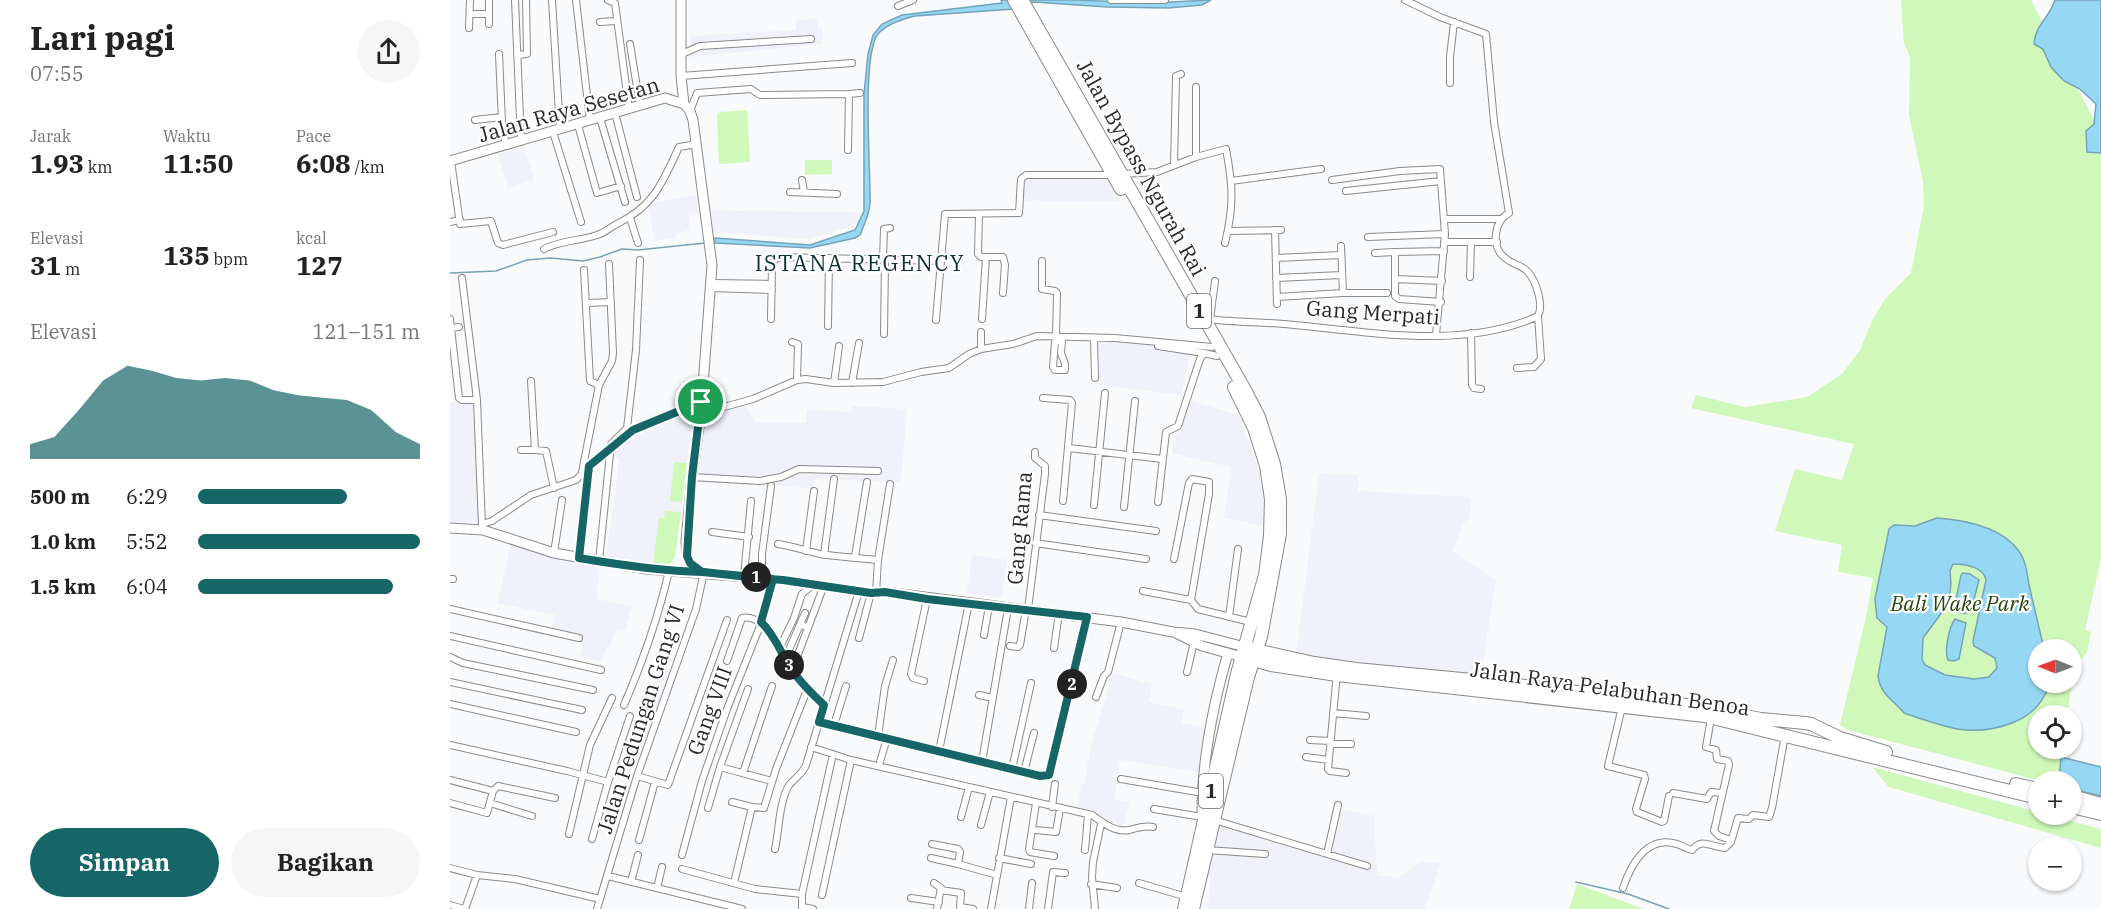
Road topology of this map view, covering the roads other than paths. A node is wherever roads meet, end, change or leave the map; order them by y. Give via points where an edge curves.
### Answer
1 (470, 0) edge
2 (489, 0) edge
3 (515, 0) edge
4 (526, 0) edge
5 (552, 0) edge
6 (576, 0) edge
7 (608, 0) edge
8 (681, 0) edge
9 (913, 0) edge
10 (1111, 0) edge
11 (1166, 0) edge
12 (1405, 0) edge
13 (1021, 5) edge
14 (898, 6) dead end
15 (470, 14) junction
16 (489, 14) junction
17 (616, 21) junction
18 (600, 22) dead end
19 (1454, 22) junction
20 (489, 24) dead end
21 (469, 28) dead end
22 (811, 39) dead end
23 (630, 44) dead end
24 (499, 54) dead end
25 (682, 54) junction
26 (517, 55) junction
27 (852, 63) dead end
28 (1181, 74) dead end
29 (681, 79) junction
30 (1450, 83) dead end
31 (1196, 87) dead end
32 (849, 93) junction
33 (860, 93) dead end
34 (665, 98) junction
35 (640, 106) junction
36 (687, 107) junction
37 (629, 109) junction
38 (615, 113) junction
39 (502, 117) junction
40 (600, 118) junction
41 (475, 120) dead end
42 (590, 121) junction
43 (578, 125) junction
44 (557, 131) junction
45 (521, 142) junction
46 (697, 144) junction
47 (506, 146) junction
48 (848, 150) dead end
49 (1196, 157) junction
50 (451, 161) edge
51 (1174, 165) junction
52 (1321, 169) dead end
53 (1117, 174) junction
54 (802, 180) dead end
55 (1332, 180) dead end
56 (1231, 181) junction
57 (1441, 181) junction
58 (621, 186) junction
59 (1346, 191) dead end
60 (790, 192) dead end
61 (804, 192) junction
62 (837, 194) dead end
63 (637, 197) dead end
64 (625, 202) dead end
65 (979, 214) junction
66 (630, 218) junction
67 (1445, 219) junction
68 (1500, 219) junction
69 (460, 220) junction
70 (450, 222) edge
71 (581, 222) dead end
72 (890, 228) dead end
73 (1228, 231) junction
74 (553, 232) dead end
75 (1445, 234) junction
76 (1368, 237) dead end
77 (1444, 242) junction
78 (1471, 242) junction
79 (1497, 242) junction
80 (638, 243) dead end
81 (1225, 243) dead end
82 (1341, 246) dead end
83 (544, 249) dead end
84 (1444, 251) junction
85 (1395, 252) junction
86 (1375, 253) dead end
87 (1341, 255) junction
88 (986, 257) junction
89 (829, 258) junction
90 (1276, 258) junction
91 (640, 260) dead end
92 (884, 260) junction
93 (940, 261) junction
94 (1042, 261) dead end
95 (1167, 262) junction
96 (609, 264) dead end
97 (584, 270) dead end
98 (1342, 275) junction
99 (1470, 277) dead end
100 (462, 278) dead end
101 (1276, 278) junction
102 (1395, 279) junction
103 (1215, 281) dead end
104 (1442, 281) junction
105 (711, 286) junction
106 (772, 287) junction
107 (1003, 293) dead end
108 (1343, 293) junction
109 (1387, 293) dead end
110 (611, 302) junction
111 (1440, 302) junction
112 (587, 303) junction
113 (1538, 316) junction
114 (450, 319) edge
115 (982, 319) dead end
116 (1207, 319) junction
117 (771, 320) dead end
118 (936, 320) dead end
119 (828, 326) dead end
120 (459, 327) dead end
121 (451, 328) edge
122 (981, 332) dead end
123 (1471, 333) junction
124 (884, 334) dead end
125 (1436, 335) junction
126 (1059, 339) junction
127 (1095, 340) junction
128 (792, 342) dead end
129 (859, 343) dead end
130 (839, 346) dead end
131 (981, 349) junction
132 (1211, 352) junction
133 (1517, 368) dead end
134 (1095, 378) dead end
135 (797, 380) junction
136 (531, 381) dead end
137 (834, 383) junction
138 (852, 383) junction
139 (599, 385) junction
140 (1481, 389) dead end
141 (1105, 393) dead end
142 (1043, 398) dead end
143 (477, 400) junction
144 (1135, 401) dead end
145 (701, 406) junction
146 (612, 448) junction
147 (1069, 448) junction
148 (521, 450) dead end
149 (535, 450) junction
150 (1099, 451) junction
151 (1035, 452) dead end
152 (1130, 455) junction
153 (1162, 459) junction
154 (589, 466) junction
155 (878, 471) dead end
156 (582, 472) junction
157 (692, 477) junction
158 (834, 479) dead end
159 (867, 482) dead end
160 (890, 483) dead end
161 (771, 486) dead end
162 (554, 488) junction
163 (814, 490) dead end
164 (562, 500) dead end
165 (752, 501) dead end
166 (1063, 501) dead end
167 (1158, 502) dead end
168 (1094, 505) dead end
169 (1124, 507) dead end
170 (1039, 515) junction
171 (482, 527) junction
172 (450, 528) edge
173 (1156, 531) dead end
174 (712, 532) dead end
175 (749, 537) junction
176 (1035, 543) junction
177 (778, 544) dead end
178 (1238, 549) dead end
179 (806, 551) junction
180 (554, 553) junction
181 (824, 555) junction
182 (687, 556) junction
183 (855, 557) junction
184 (579, 558) junction
185 (1146, 559) dead end
186 (1174, 559) dead end
187 (878, 560) junction
188 (599, 561) junction
189 (669, 572) junction
190 (703, 572) junction
191 (744, 576) junction
192 (762, 578) junction
193 (773, 579) junction
194 (819, 584) junction
195 (858, 591) junction
196 (1143, 591) dead end
197 (873, 593) junction
198 (927, 599) junction
199 (1191, 600) junction
200 (969, 603) junction
201 (989, 606) junction
202 (1008, 608) junction
203 (450, 609) edge
204 (1027, 609) junction
205 (805, 613) dead end
206 (1059, 613) junction
207 (1087, 617) junction
208 (1229, 617) junction
209 (727, 620) dead end
210 (761, 622) junction
211 (1121, 622) junction
212 (1252, 622) junction
213 (800, 624) junction
214 (808, 628) junction
215 (1173, 632) junction
216 (984, 635) dead end
217 (450, 636) edge
218 (579, 638) dead end
219 (859, 638) dead end
220 (1194, 642) junction
221 (1010, 646) dead end
222 (1054, 648) dead end
223 (779, 649) junction
224 (1228, 653) junction
225 (1249, 654) junction
226 (450, 657) edge
227 (785, 659) junction
228 (893, 660) dead end
229 (727, 661) dead end
230 (601, 670) dead end
231 (792, 670) junction
232 (1337, 670) junction
233 (1187, 672) dead end
234 (924, 681) dead end
235 (450, 682) edge
236 (1031, 683) dead end
237 (772, 686) dead end
238 (846, 686) dead end
239 (748, 689) dead end
240 (593, 690) dead end
241 (807, 690) junction
242 (979, 695) dead end
243 (1096, 697) dead end
244 (612, 698) dead end
245 (993, 698) junction
246 (450, 704) edge
247 (624, 705) dead end
248 (824, 705) junction
249 (1622, 707) junction
250 (582, 710) dead end
251 (1333, 713) junction
252 (630, 716) dead end
253 (1366, 717) dead end
254 (1711, 718) junction
255 (819, 722) junction
256 (1796, 723) junction
257 (834, 725) junction
258 (576, 732) dead end
259 (1034, 733) dead end
260 (1829, 733) junction
261 (878, 736) junction
262 (1790, 737) junction
263 (887, 738) junction
264 (1310, 740) dead end
265 (1330, 742) junction
266 (1351, 744) dead end
267 (450, 745) edge
268 (1824, 746) junction
269 (811, 747) junction
270 (939, 751) junction
271 (832, 754) junction
272 (1306, 757) dead end
273 (851, 760) junction
274 (1329, 760) junction
275 (880, 762) dead end
276 (982, 762) junction
277 (720, 767) junction
278 (1012, 769) junction
279 (1024, 772) junction
280 (743, 773) junction
281 (1346, 773) dead end
282 (582, 774) junction
283 (637, 776) junction
284 (1120, 779) dead end
285 (450, 780) edge
286 (772, 781) junction
287 (608, 782) junction
288 (654, 782) junction
289 (1055, 784) dead end
290 (969, 787) junction
291 (2028, 787) edge
292 (493, 791) junction
293 (990, 792) junction
294 (1203, 793) junction
295 (1722, 793) junction
296 (2028, 796) edge
297 (1011, 797) junction
298 (555, 798) dead end
299 (2082, 799) edge
300 (732, 802) dead end
301 (450, 803) edge
302 (490, 803) junction
303 (1036, 803) junction
304 (2101, 804) edge
305 (1338, 805) dead end
306 (752, 807) junction
307 (1052, 807) junction
308 (708, 808) dead end
309 (1060, 809) junction
310 (1154, 809) dead end
311 (2082, 809) edge
312 (2101, 814) edge
313 (1088, 815) junction
314 (532, 816) dead end
315 (961, 817) dead end
316 (1206, 822) junction
317 (1101, 824) junction
318 (981, 825) dead end
319 (1154, 826) dead end
320 (1035, 830) dead end
321 (569, 834) dead end
322 (592, 839) dead end
323 (639, 840) dead end
324 (1731, 840) junction
325 (933, 844) dead end
326 (775, 849) dead end
327 (1084, 850) dead end
328 (1207, 850) junction
329 (1265, 854) dead end
330 (1327, 854) junction
331 (638, 855) dead end
332 (682, 855) dead end
333 (1053, 856) dead end
334 (931, 858) dead end
335 (999, 858) junction
336 (958, 864) junction
337 (1031, 864) dead end
338 (1367, 866) dead end
339 (662, 867) dead end
340 (450, 868) edge
341 (682, 869) dead end
342 (1065, 873) dead end
343 (477, 875) junction
344 (998, 875) junction
345 (608, 876) junction
346 (631, 882) junction
347 (734, 882) dead end
348 (1032, 882) dead end
349 (934, 883) dead end
350 (1139, 883) dead end
351 (1091, 884) junction
352 (657, 888) junction
353 (1116, 888) dead end
354 (1623, 888) dead end
355 (941, 890) junction
356 (802, 894) junction
357 (822, 895) dead end
358 (911, 898) dead end
359 (600, 899) junction
360 (1186, 903) edge
361 (450, 905) edge
362 (938, 906) edge
363 (802, 908) edge
364 (464, 909) edge
365 (597, 909) edge
366 (742, 909) edge
367 (813, 909) edge
368 (973, 909) edge
369 (991, 909) edge
370 (1029, 909) edge
371 (1048, 909) edge
372 (1095, 909) edge
373 (1193, 909) edge

1 - 15 street
2 - 16 street
3 - 26 street
4 - 26 street via 527,54
5 - 44 street
6 - 42 street
7 - 17 street via 614,2
8 - 25 main road
9 - 14 street
10 - 11 street
12 - 19 street
13 - 53 highway, Jalan Bypass Ngurah Rai / 1
15 - 16 street
15 - 21 street
16 - 20 street
17 - 18 street
17 - 37 street
19 - 30 street
19 - 68 street via 1486,34 1494,122 1509,213
22 - 25 street via 700,45
23 - 35 street
24 - 39 street
25 - 29 main road
26 - 45 street
27 - 29 street
28 - 51 street via 1176,76
29 - 34 main road
29 - 36 main road
31 - 49 street
32 - 33 street
32 - 36 street via 760,95 751,89 697,93
32 - 48 street
34 - 35 main road, Jalan Raya Sesetan
34 - 36 main road, Jalan Raya Sesetan
35 - 37 main road, Jalan Raya Sesetan
36 - 46 main road, Jalan Raya Sesetan
37 - 38 main road, Jalan Raya Sesetan
38 - 40 main road, Jalan Raya Sesetan
38 - 63 street
39 - 41 street
39 - 47 street
40 - 42 main road, Jalan Raya Sesetan
40 - 58 street
42 - 43 main road, Jalan Raya Sesetan
43 - 44 main road, Jalan Raya Sesetan
43 - 58 street via 599,192
44 - 45 main road, Jalan Raya Sesetan
44 - 71 street
45 - 47 main road, Jalan Raya Sesetan
46 - 66 street via 679,147 659,187
46 - 105 main road, Jalan Raya Sesetan via 710,242
47 - 50 main road, Jalan Raya Sesetan
49 - 51 street
49 - 56 street via 1226,149
50 - 69 street
51 - 53 street via 1157,172
52 - 56 street
53 - 65 street via 1026,175 1021,179 1020,213
53 - 95 highway, Jalan Bypass Ngurah Rai / 1
54 - 61 street
55 - 57 street via 1440,169
56 - 73 street via 1233,206
57 - 59 street
57 - 67 street
58 - 64 street
60 - 61 street
61 - 62 street
65 - 88 street via 978,254
65 - 93 street via 945,214
66 - 80 street
66 - 83 street via 597,235
67 - 68 street
67 - 75 street
68 - 79 street
69 - 70 street
69 - 74 street via 460,224 491,220 501,245
72 - 92 street via 884,229
73 - 81 street
73 - 90 street via 1278,230
75 - 76 street
75 - 77 street
77 - 78 street
77 - 84 street
78 - 79 street
78 - 99 street
79 - 113 street via 1503,256 1532,278 1539,298
82 - 87 street
84 - 85 street
84 - 104 street
85 - 86 street
85 - 102 street
87 - 90 street
87 - 98 street
88 - 107 street via 1004,259
88 - 115 street
89 - 92 street
89 - 106 street via 775,259
89 - 119 street
90 - 101 street
91 - 146 street via 627,428 612,442
92 - 93 street
92 - 124 street
93 - 118 street
94 - 126 street via 1042,289 1057,293
95 - 116 highway, Jalan Bypass Ngurah Rai / 1
95 - 132 highway, Jalan Bypass Ngurah Rai / 1
96 - 110 street
97 - 112 street
98 - 101 street
98 - 108 street
100 - 143 street
101 - 108 street via 1277,301
102 - 104 street
102 - 111 street via 1395,296 1399,299
103 - 116 street
104 - 111 street
105 - 106 street
105 - 145 main road, Jalan Raya Sesetan
106 - 117 street
108 - 109 street
110 - 112 street
110 - 139 street via 612,362
111 - 125 street
112 - 139 street via 590,381
113 - 123 street, Gang Merpati
113 - 133 street via 1541,359 1534,367
114 - 121 street
116 - 125 street, Gang Merpati
116 - 225 highway, Jalan Bypass Ngurah Rai / 1 via 1259,417 1280,499 1278,545 1261,638
120 - 121 street
121 - 143 street via 459,398
122 - 131 street
123 - 125 street, Gang Merpati
123 - 140 street via 1472,385
126 - 126 street via 1066,365 1061,371 1053,366 1055,340
126 - 127 street
126 - 131 street via 1031,337
126 - 132 street via 1115,338
127 - 132 street
127 - 134 street
128 - 135 street via 798,344
129 - 138 street
130 - 137 street
131 - 138 street via 949,368 884,382
132 - 153 street via 1198,362 1178,426 1166,432
132 - 212 highway, Jalan Bypass Ngurah Rai / 1 via 1238,393 1254,428 1268,476 1270,537
135 - 137 street
135 - 145 street via 724,407
136 - 149 street
137 - 138 street
139 - 156 street
141 - 150 street
142 - 147 street via 1072,403
143 - 171 street
144 - 152 street
145 - 146 street via 633,430
145 - 157 main road, Jalan Raya Sesetan
146 - 154 street
146 - 188 street
147 - 150 street
147 - 166 street
148 - 149 street
149 - 162 street via 546,451
150 - 152 street
150 - 168 street
151 - 170 street, Gang Rama via 1035,458 1045,466
152 - 153 street
152 - 169 street
153 - 167 street
154 - 156 street
154 - 184 street
155 - 157 street via 799,470 760,481
156 - 162 street via 571,482
157 - 182 main road, Jalan Raya Sesetan
158 - 181 street
159 - 183 street
160 - 187 street
161 - 192 street
162 - 171 street via 531,495
163 - 179 street
164 - 180 street
165 - 175 street
170 - 173 street
170 - 176 street, Gang Rama
171 - 172 main road
171 - 180 main road
174 - 175 street
175 - 191 street
176 - 185 street
176 - 204 street, Gang Rama
177 - 179 street
178 - 208 street
179 - 181 street
180 - 184 main road
181 - 183 street
182 - 189 main road
182 - 190 main road
183 - 187 street
184 - 188 main road
186 - 199 street via 1189,483 1192,479 1209,482
187 - 197 street
188 - 189 main road
189 - 190 main road
189 - 247 street via 644,657
190 - 191 main road
190 - 283 street, Jalan Pedungan Gang VI via 690,627
191 - 192 main road
192 - 193 main road
193 - 194 main road
193 - 210 street, Gang VIII
194 - 195 main road
194 - 214 street
194 - 223 street via 802,594
195 - 197 main road
195 - 248 street
196 - 199 street
197 - 198 main road
197 - 219 street
198 - 200 main road
198 - 234 street via 911,674
199 - 208 street via 1198,609
200 - 201 main road
200 - 270 street
201 - 202 main road
201 - 216 street
202 - 204 main road
202 - 245 street
203 - 218 street
204 - 206 main road
204 - 221 street, Gang Rama via 1020,644
205 - 213 street
206 - 207 main road
206 - 222 street
207 - 211 main road
207 - 279 street via 1051,773 1040,776
208 - 212 street
209 - 288 street via 668,785
210 - 223 street
210 - 229 street via 742,618
210 - 332 street, Gang VIII via 702,781
211 - 215 main road
211 - 243 street via 1108,672
212 - 225 highway, Jalan Bypass Ngurah Rai / 1
213 - 214 street
213 - 227 street
214 - 231 street
215 - 220 main road
215 - 225 main road via 1195,634
217 - 230 street
220 - 224 main road
220 - 233 street
223 - 227 street
224 - 225 main road
224 - 294 main road via 1210,729
225 - 232 highway, Jalan Raya Pelabuhan Benoa
225 - 316 highway, Jalan Bypass Ngurah Rai / 1
226 - 240 street
227 - 231 street
228 - 261 street
231 - 241 street
232 - 249 highway, Jalan Raya Pelabuhan Benoa
232 - 251 street
232 - 256 highway, Jalan Raya Pelabuhan Benoa via 1695,706
235 - 250 street
236 - 278 street
237 - 280 street
238 - 257 street
239 - 277 street
241 - 248 street
241 - 286 street
242 - 245 street
244 - 282 street via 596,729
245 - 276 street
246 - 258 street
248 - 255 street
249 - 254 highway, Jalan Raya Pelabuhan Benoa
249 - 295 street via 1608,766 1644,775 1637,812 1662,822 1671,794 1706,799 1711,792
251 - 253 street
251 - 265 street
252 - 287 street
254 - 262 highway, Jalan Raya Pelabuhan Benoa
254 - 295 street via 1706,747 1716,750 1717,759 1728,761 1729,765
255 - 257 street
255 - 269 street
256 - 260 highway, Jalan Raya Pelabuhan Benoa via 1811,724
256 - 262 highway via 1804,726 1804,736
257 - 261 street
259 - 279 street
260 - 268 highway via 1823,738
260 - 291 highway, Jalan Raya Pelabuhan Benoa
261 - 263 street
262 - 268 highway, Jalan Raya Pelabuhan Benoa
262 - 324 street via 1771,814 1738,818
263 - 270 street
263 - 275 street
264 - 265 street
265 - 266 street
265 - 274 street
267 - 282 street
268 - 296 highway, Jalan Raya Pelabuhan Benoa
269 - 271 street
269 - 326 street via 802,774 787,788
270 - 276 street
271 - 273 street
271 - 356 street
272 - 274 street
273 - 290 street
273 - 357 street
274 - 281 street via 1330,771
276 - 278 street
277 - 280 street
277 - 308 street
278 - 279 street
280 - 286 street
282 - 287 street
282 - 321 street
283 - 288 street
283 - 345 street, Jalan Pedungan Gang VI
284 - 294 street
285 - 292 street
286 - 306 street via 764,808
287 - 322 street
288 - 323 street
289 - 307 street
290 - 293 street
290 - 315 street
292 - 298 street via 498,786
292 - 302 street
293 - 297 street
293 - 318 street
294 - 316 main road
295 - 324 street via 1714,831
297 - 303 street
297 - 335 street
299 - 304 highway
300 - 306 street
301 - 302 street via 484,813
302 - 314 street
303 - 307 street
303 - 333 street via 1029,850
305 - 330 street
306 - 347 street
307 - 309 street
309 - 313 street
309 - 320 street via 1056,832
310 - 316 street
311 - 312 highway
313 - 317 street
313 - 327 street
316 - 328 highway, Jalan Bypass Ngurah Rai / 1
316 - 330 street
316 - 360 highway, Jalan Bypass Ngurah Rai / 1
317 - 319 street via 1125,831
317 - 351 street
324 - 354 street via 1727,847 1699,843 1692,850 1660,842 1641,855
325 - 336 street via 958,849
328 - 329 street
328 - 373 highway, Jalan Bypass Ngurah Rai / 1
330 - 338 street
331 - 346 street
334 - 336 street
335 - 337 street
335 - 344 street
336 - 344 street
339 - 352 street
340 - 343 street
341 - 356 street via 755,889
342 - 371 street via 1053,872
343 - 359 street via 515,879
343 - 364 street
344 - 369 street
345 - 346 street
345 - 359 street, Jalan Pedungan Gang VI
346 - 352 street
348 - 370 street
349 - 355 street
350 - 360 street
351 - 353 street
351 - 372 street
352 - 366 street
355 - 362 street
355 - 368 street via 961,892 960,907
356 - 363 street
358 - 362 street
359 - 365 street, Jalan Pedungan Gang VI
361 - 364 street
363 - 367 street

